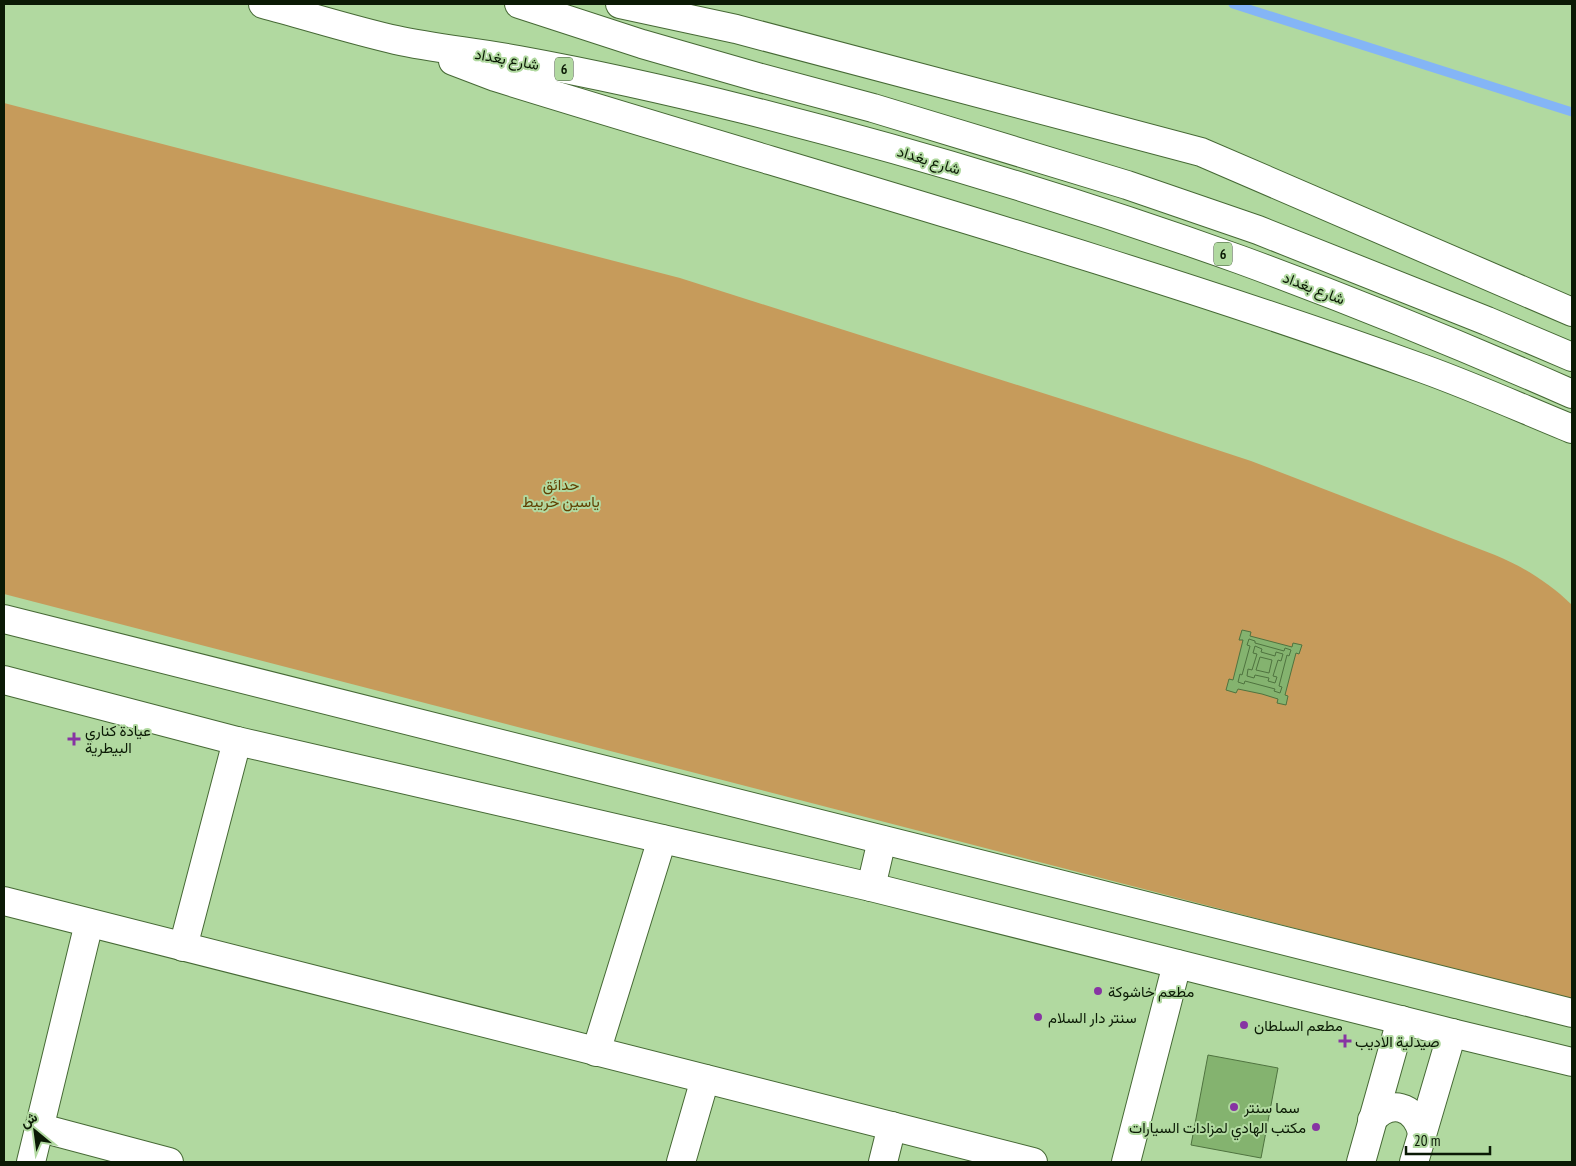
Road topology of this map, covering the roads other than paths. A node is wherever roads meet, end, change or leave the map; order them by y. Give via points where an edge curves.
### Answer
1 (263, 4) edge
2 (518, 4) edge
3 (620, 4) edge
4 (398, 40) junction
5 (1572, 312) edge
6 (1572, 356) edge
7 (1572, 394) edge
8 (1572, 429) edge
9 (4, 619) edge
10 (4, 680) edge
11 (237, 741) junction
12 (662, 839) junction
13 (882, 840) junction
14 (871, 886) junction
15 (4, 901) edge
16 (89, 923) junction
17 (182, 947) junction
18 (1177, 964) junction
19 (1572, 1013) edge
20 (1401, 1020) junction
21 (1452, 1033) junction
22 (596, 1052) junction
23 (1572, 1062) edge
24 (705, 1079) junction
25 (1372, 1120) junction
26 (892, 1126) junction
27 (41, 1128) junction
28 (1422, 1132) junction
29 (31, 1162) edge
30 (169, 1162) edge
31 (681, 1162) edge
32 (883, 1162) edge
33 (1033, 1162) edge
34 (1126, 1162) edge
35 (1361, 1162) edge
36 (1414, 1162) edge

1 - 4 main road, شارع بغداد / 6
2 - 6 main road, 6 via 642,44 873,108 1118,182 1258,230
3 - 5 main road via 736,29 1201,152
4 - 7 main road, شارع بغداد / 6 via 635,84 863,140 1115,217 1240,260 1364,306
4 - 8 main road via 495,77 1270,315 1428,370
9 - 13 main road
10 - 11 main road
11 - 12 main road
11 - 17 main road
12 - 14 main road
12 - 22 main road
13 - 14 main road
13 - 19 main road
14 - 18 main road
15 - 16 main road
16 - 17 main road
16 - 27 main road
17 - 22 main road
18 - 20 main road
18 - 34 main road
20 - 21 main road
20 - 25 main road
21 - 23 main road
21 - 28 main road
22 - 24 main road
24 - 26 main road
24 - 31 main road
25 - 28 main road via 1384,1109 1401,1108 1415,1116
25 - 35 main road
26 - 32 main road
26 - 33 main road
27 - 29 main road
27 - 30 main road
28 - 36 main road

